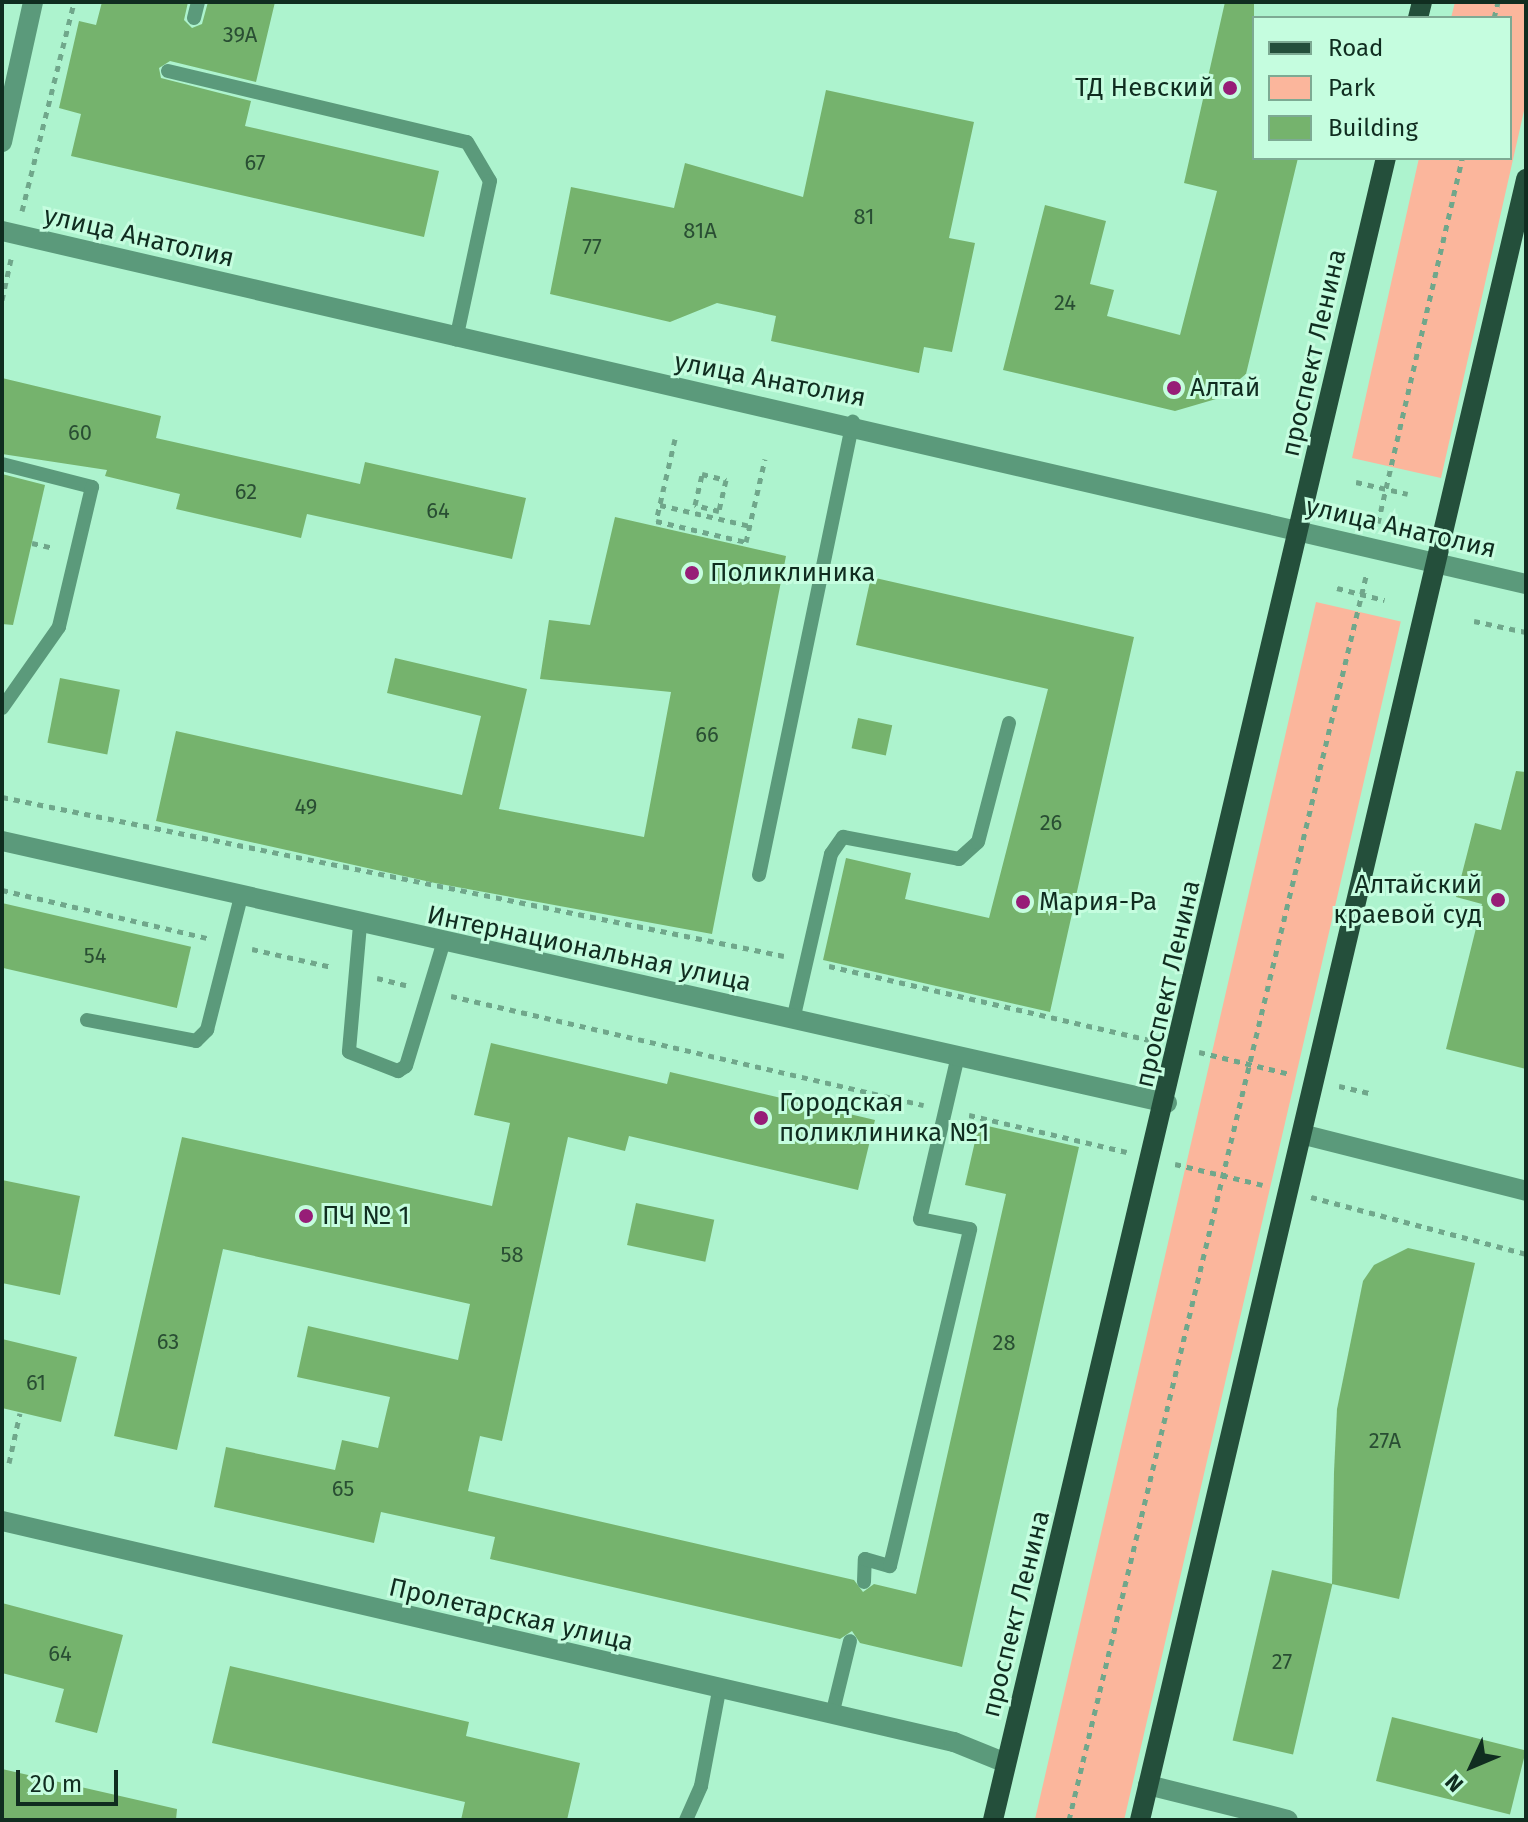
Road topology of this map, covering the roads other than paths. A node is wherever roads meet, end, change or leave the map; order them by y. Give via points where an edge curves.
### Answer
1 (33, 2) edge
2 (198, 2) edge
3 (194, 18) dead end
4 (168, 71) dead end
5 (2, 142) edge
6 (1386, 160) edge
7 (1526, 179) edge
8 (9, 233) edge
9 (456, 339) junction
10 (853, 422) junction
11 (2, 464) edge
12 (1299, 530) junction
13 (1437, 563) junction
14 (1526, 584) edge
15 (2, 708) edge
16 (1009, 723) dead end
17 (2, 841) edge
18 (759, 875) dead end
19 (241, 897) junction
20 (360, 925) junction
21 (443, 944) junction
22 (87, 1020) dead end
23 (793, 1020) junction
24 (958, 1056) junction
25 (1167, 1103) junction
26 (1305, 1135) junction
27 (1526, 1191) edge
28 (2, 1521) edge
29 (864, 1582) dead end
30 (850, 1641) dead end
31 (719, 1691) junction
32 (832, 1715) junction
33 (1006, 1763) junction
34 (1148, 1785) junction
35 (686, 1820) edge
36 (993, 1820) edge
37 (1140, 1820) edge
38 (1288, 1820) edge

1 - 5 street
2 - 3 lane
4 - 9 lane via 467,142 490,181
6 - 12 main road, проспект Ленина
7 - 13 main road
8 - 9 street, улица Анатолия
9 - 10 street, улица Анатолия
10 - 12 street, улица Анатолия
10 - 18 lane
11 - 15 lane via 92,487 59,627
12 - 13 street, улица Анатолия
12 - 25 main road, проспект Ленина
13 - 14 street, улица Анатолия
13 - 26 main road
16 - 23 lane via 978,842 959,859 843,837 831,854
17 - 19 street, Интернациональная улица
19 - 20 street, Интернациональная улица
19 - 22 lane via 207,1030 196,1041
20 - 21 street, Интернациональная улица
20 - 21 lane via 349,1052 398,1071 406,1066
21 - 23 street, Интернациональная улица
23 - 24 street, Интернациональная улица
24 - 25 street, Интернациональная улица
24 - 29 lane via 920,1219 970,1229 890,1566 865,1559
25 - 33 main road, проспект Ленина
26 - 27 street
26 - 34 main road
28 - 31 street, Пролетарская улица
30 - 32 lane
31 - 32 street, Пролетарская улица
31 - 35 lane via 701,1786
32 - 33 street, Пролетарская улица via 954,1742
33 - 36 main road, проспект Ленина
34 - 37 main road
34 - 38 street

